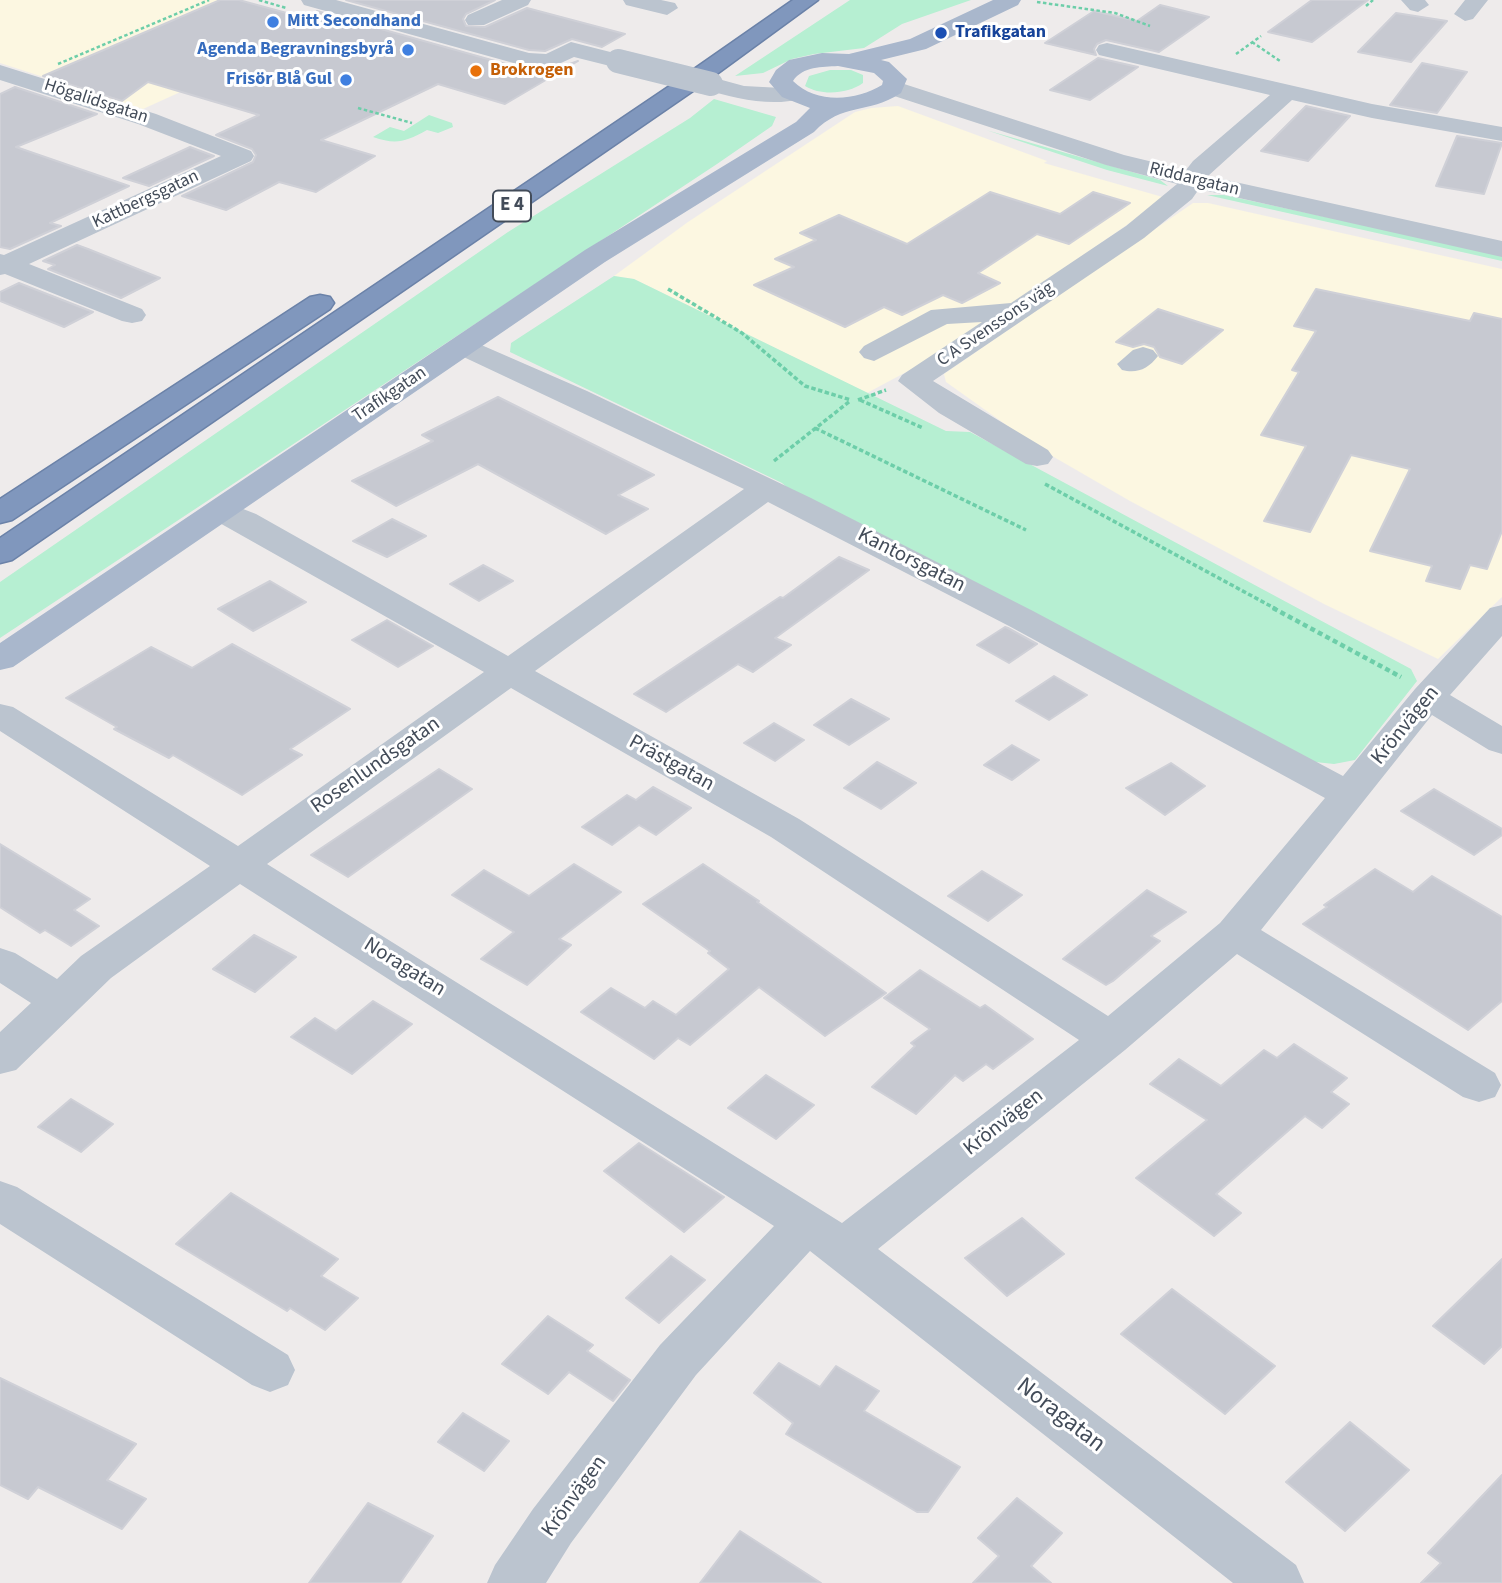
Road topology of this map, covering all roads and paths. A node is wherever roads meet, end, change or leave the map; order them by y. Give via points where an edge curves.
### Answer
1 (209, 0) edge
2 (312, 0) edge
3 (520, 0) edge
4 (634, 0) edge
5 (807, 0) edge
6 (1010, 0) edge
7 (1373, 0) edge
8 (1036, 2) dead end
9 (1366, 6) dead end
10 (667, 8) dead end
11 (452, 14) dead end
12 (476, 20) junction
13 (1150, 26) dead end
14 (513, 31) dead end
15 (538, 38) dead end
16 (1252, 42) dead end
17 (918, 44) junction
18 (571, 49) junction
19 (1107, 50) dead end
20 (691, 54) dead end
21 (853, 60) junction
22 (1282, 63) dead end
23 (58, 64) dead end
24 (0, 72) edge
25 (684, 78) junction
26 (890, 79) junction
27 (790, 91) junction
28 (1286, 93) junction
29 (841, 103) junction
30 (358, 108) dead end
31 (412, 123) dead end
32 (1502, 134) edge
33 (191, 135) joint
34 (786, 137) junction
35 (1194, 180) junction
36 (448, 218) dead end
37 (1502, 248) edge
38 (2, 264) edge
39 (346, 286) dead end
40 (668, 289) dead end
41 (1017, 310) junction
42 (132, 315) dead end
43 (463, 346) junction
44 (874, 352) dead end
45 (851, 400) junction
46 (815, 428) junction
47 (935, 433) dead end
48 (1038, 469) joint
49 (757, 485) junction
50 (220, 510) junction
51 (0, 513) edge
52 (1026, 530) dead end
53 (0, 553) edge
54 (1502, 615) edge
55 (0, 659) edge
56 (508, 673) junction
57 (1428, 697) junction
58 (0, 715) edge
59 (1502, 742) edge
60 (1349, 795) junction
61 (238, 864) junction
62 (1235, 933) junction
63 (0, 963) edge
64 (59, 1000) junction
65 (1110, 1039) junction
66 (0, 1058) edge
67 (1479, 1086) dead end
68 (0, 1200) edge
69 (825, 1236) junction
70 (270, 1370) dead end
71 (515, 1583) edge
72 (1276, 1583) edge

1 - 23 path
2 - 18 street via 528,60 550,61
3 - 12 street
4 - 10 street
5 - 25 highway, E 4
6 - 17 main road
7 - 9 path
8 - 13 path via 1115,13
11 - 12 street
12 - 14 street
15 - 18 street
16 - 22 path
17 - 21 main road
17 - 26 main road
18 - 25 street, bridge
19 - 28 street
20 - 25 highway, E 4
21 - 26 main road
21 - 27 main road via 807,62 786,71
24 - 33 street, Högalidsgatan
25 - 27 street
25 - 36 highway, E 4
25 - 53 highway, E 4
26 - 29 main road via 874,99
26 - 35 street, Riddargatan via 1046,140
27 - 29 main road
27 - 34 main road via 796,114
28 - 32 street
28 - 35 street, C A Svenssons väg via 1202,166
29 - 34 main road, Trafikgatan
30 - 31 path
33 - 38 street, Kattbergsgatan via 242,156
34 - 43 main road, Trafikgatan via 594,256
35 - 37 street, Riddargatan
35 - 41 street, C A Svenssons väg via 1135,232
38 - 42 street
39 - 51 highway
40 - 45 path via 750,340 802,386
41 - 44 street via 941,316
41 - 48 street, C A Svenssons väg via 913,381
43 - 49 street, Kantorsgatan
43 - 50 main road, Trafikgatan
45 - 46 path
45 - 47 path
46 - 49 path
46 - 52 path
48 - 57 path via 1407,680
49 - 56 street, Rosenlundsgatan
49 - 60 street, Kantorsgatan via 1038,625
50 - 55 main road, Trafikgatan
50 - 56 street, Prästgatan
54 - 57 street, Krönvägen
56 - 61 street, Rosenlundsgatan
56 - 65 street, Prästgatan via 785,828
57 - 59 street
57 - 60 street, Krönvägen
58 - 61 street, Noragatan
60 - 62 street, Krönvägen
61 - 64 street, Rosenlundsgatan via 96,967
61 - 69 street, Noragatan
62 - 65 street, Krönvägen
62 - 67 street
63 - 64 street
64 - 66 street, Rosenlundsgatan
65 - 69 street, Krönvägen
68 - 70 street
69 - 71 street, Krönvägen via 678,1360 552,1526
69 - 72 street, Noragatan

